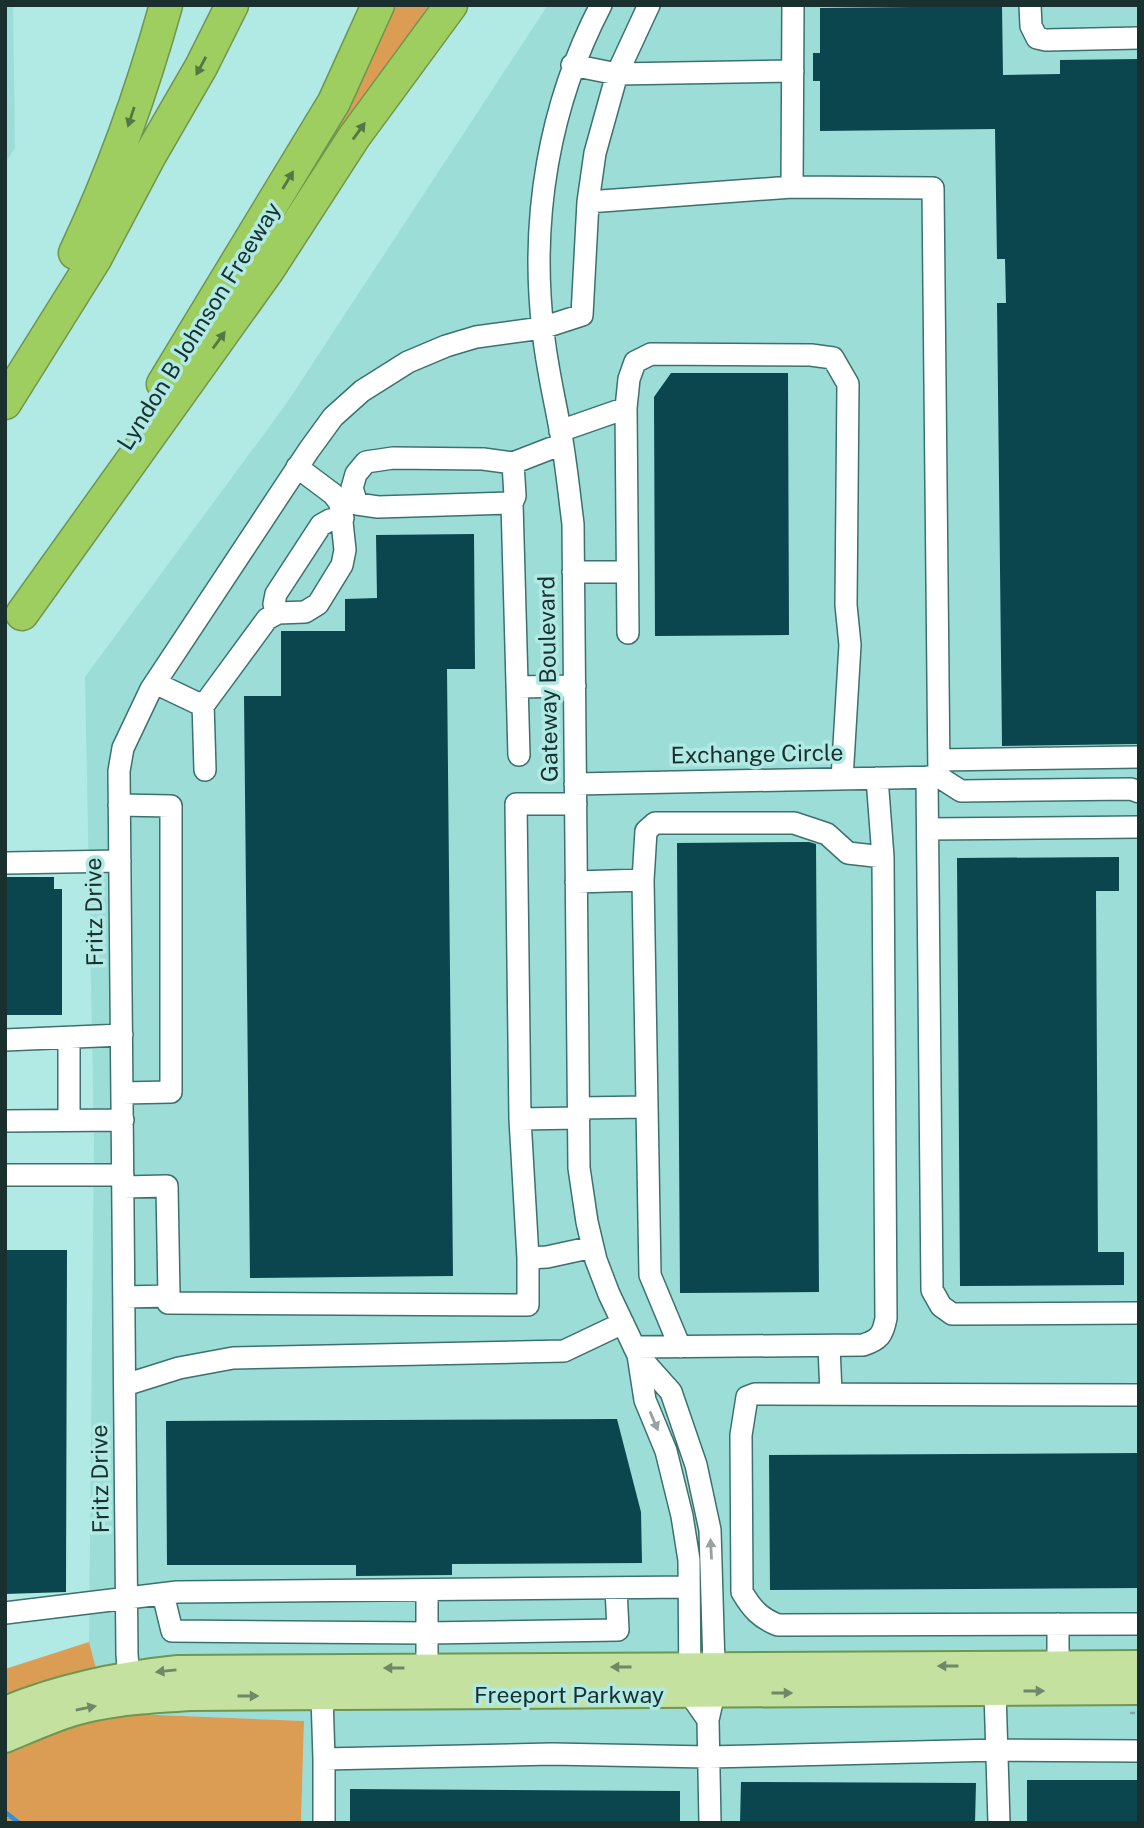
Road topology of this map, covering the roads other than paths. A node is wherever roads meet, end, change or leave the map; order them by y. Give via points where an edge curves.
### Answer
1 (166, 5) edge
2 (232, 5) edge
3 (378, 5) edge
4 (452, 5) edge
5 (601, 5) edge
6 (649, 5) edge
7 (793, 5) edge
8 (1030, 5) edge
9 (1139, 38) edge
10 (572, 65) junction
11 (793, 71) junction
12 (617, 74) junction
13 (792, 187) junction
14 (587, 202) junction
15 (542, 328) junction
16 (5, 385) edge
17 (5, 402) edge
18 (626, 408) junction
19 (561, 437) junction
20 (513, 463) junction
21 (297, 467) junction
22 (512, 503) junction
23 (344, 504) junction
24 (573, 572) junction
25 (626, 572) junction
26 (278, 613) junction
27 (14, 626) edge
28 (628, 633) dead end
29 (155, 683) junction
30 (575, 686) junction
31 (517, 687) junction
32 (203, 702) junction
33 (519, 755) dead end
34 (1139, 757) edge
35 (205, 770) dead end
36 (935, 771) junction
37 (877, 778) junction
38 (842, 779) junction
39 (1139, 792) edge
40 (576, 794) junction
41 (119, 805) junction
42 (1139, 827) edge
43 (928, 829) junction
44 (883, 857) junction
45 (120, 861) junction
46 (7, 863) dead end
47 (643, 880) junction
48 (576, 882) junction
49 (121, 1035) junction
50 (69, 1038) junction
51 (5, 1040) edge
52 (122, 1093) junction
53 (647, 1107) junction
54 (579, 1113) junction
55 (520, 1119) junction
56 (122, 1120) junction
57 (5, 1121) edge
58 (69, 1121) junction
59 (5, 1175) edge
60 (123, 1181) junction
61 (593, 1247) junction
62 (528, 1258) junction
63 (169, 1296) junction
64 (124, 1297) junction
65 (1139, 1313) edge
66 (623, 1323) junction
67 (829, 1346) junction
68 (680, 1347) junction
69 (636, 1351) junction
70 (125, 1385) junction
71 (831, 1394) junction
72 (1139, 1395) edge
73 (689, 1587) junction
74 (616, 1588) junction
75 (427, 1590) junction
76 (714, 1591) junction
77 (742, 1592) junction
78 (163, 1594) junction
79 (127, 1599) junction
80 (5, 1613) edge
81 (1058, 1624) junction
82 (1139, 1624) edge
83 (427, 1633) junction
84 (1139, 1665) edge
85 (1058, 1666) junction
86 (427, 1668) junction
87 (130, 1688) junction
88 (703, 1688) junction
89 (1139, 1690) edge
90 (995, 1691) junction
91 (322, 1696) junction
92 (6, 1729) edge
93 (997, 1751) junction
94 (1139, 1751) edge
95 (708, 1757) junction
96 (324, 1759) junction
97 (324, 1823) edge
98 (710, 1823) edge
99 (999, 1823) edge

1 -> 16 highway via 100,202
2 -> 17 highway via 95,259
27 -> 3 highway, Lyndon B Johnson Freeway via 288,181 334,102
27 -> 4 highway via 268,270 354,137
5 - 10 street, Gateway Boulevard
6 - 12 street
7 - 11 street
8 - 9 street via 1037,38
10 - 12 street
10 - 15 street, Gateway Boulevard via 551,136 541,203
11 - 12 street
11 - 13 street
12 - 14 street
13 - 14 street
13 - 36 street via 933,188
14 - 15 street, Fritz Drive via 582,315
15 - 19 street, Gateway Boulevard
15 - 21 street, Fritz Drive via 476,337 408,362 362,391 333,417
18 - 19 street
18 - 25 street
18 - 38 street via 631,369 651,354 811,355 833,358 842,370 848,384 846,605 850,645
19 - 20 street
19 - 24 street, Gateway Boulevard via 573,524
20 - 22 street
20 - 23 street via 393,458 366,463 356,474
21 - 23 street
21 - 29 street, Fritz Drive
22 - 23 street
22 - 31 street
23 - 26 street via 321,525 276,594
23 - 26 street via 342,565 318,604 305,611
24 - 25 street
24 - 30 street, Gateway Boulevard
25 - 28 street
26 - 32 street via 267,619
29 - 32 street
29 - 41 street, Fritz Drive via 123,748
30 - 31 street
30 - 40 street, Gateway Boulevard
31 - 33 street
32 - 35 street
34 - 36 street, Exchange Circle
36 - 37 street, Exchange Circle
36 - 39 street via 961,792
36 - 43 street
37 - 38 street, Exchange Circle
37 - 44 street
38 - 40 street, Exchange Circle
40 - 48 street, Gateway Boulevard
40 - 55 street, Exchange Circle via 516,804
41 - 45 street, Fritz Drive
41 - 52 street via 171,806 171,1092
42 - 43 street
43 - 65 street via 932,1290 952,1314
44 - 47 street via 848,852 827,834 794,822 654,823 646,831
44 - 67 street via 886,1318 876,1341
45 - 46 street
45 - 49 street, Fritz Drive
47 - 48 street
47 - 53 street
48 - 54 street, Gateway Boulevard
49 - 50 street
49 - 52 street, Fritz Drive
50 - 51 street
50 - 58 street
52 - 56 street, Fritz Drive
53 - 54 street
53 - 68 street via 650,1275
54 - 55 street
54 - 61 street, Gateway Boulevard via 579,1168
55 - 62 street
56 - 58 street
56 - 60 street, Fritz Drive
57 - 58 street
59 - 60 street
60 - 63 street via 167,1186
60 - 64 street, Fritz Drive
61 - 62 street
61 - 66 street, Gateway Boulevard
62 - 63 street via 528,1305 168,1303
63 - 64 street
64 - 70 street, Fritz Drive
66 - 69 street, Gateway Boulevard
66 - 70 street via 564,1351 233,1358
67 - 68 street
67 - 71 street
68 - 69 street
69 -> 73 street, Gateway Boulevard via 645,1399 666,1451 682,1516
76 -> 69 street, Gateway Boulevard via 710,1530 696,1465 671,1392
70 - 79 street, Fritz Drive
71 - 72 street
71 - 77 street via 747,1397 741,1435
73 - 74 street
73 - 88 street, Gateway Boulevard
74 - 75 street
74 - 83 street via 618,1630
75 - 78 street
75 - 83 street
76 - 77 street
76 - 88 street, Gateway Boulevard
77 - 81 street via 756,1614 778,1625
78 - 79 street
78 - 83 street via 172,1631
79 - 80 street
79 - 87 street, Fritz Drive
81 - 82 street
81 - 85 street
83 - 86 street
84 - 85 main road, Freeport Parkway
85 -> 88 main road, Freeport Parkway
86 -> 87 main road, Freeport Parkway via 178,1670
88 -> 86 main road, Freeport Parkway
87 -> 91 main road, Freeport Parkway via 190,1696
87 - 92 main road, Freeport Parkway via 71,1712
88 -> 90 main road, Freeport Parkway
88 - 91 main road, Freeport Parkway
88 - 95 street
90 -> 89 main road, Freeport Parkway
90 - 93 street
91 - 96 street
93 - 94 street
93 - 95 street
93 - 99 street
95 - 96 street via 552,1754
95 - 98 street
96 - 97 street

